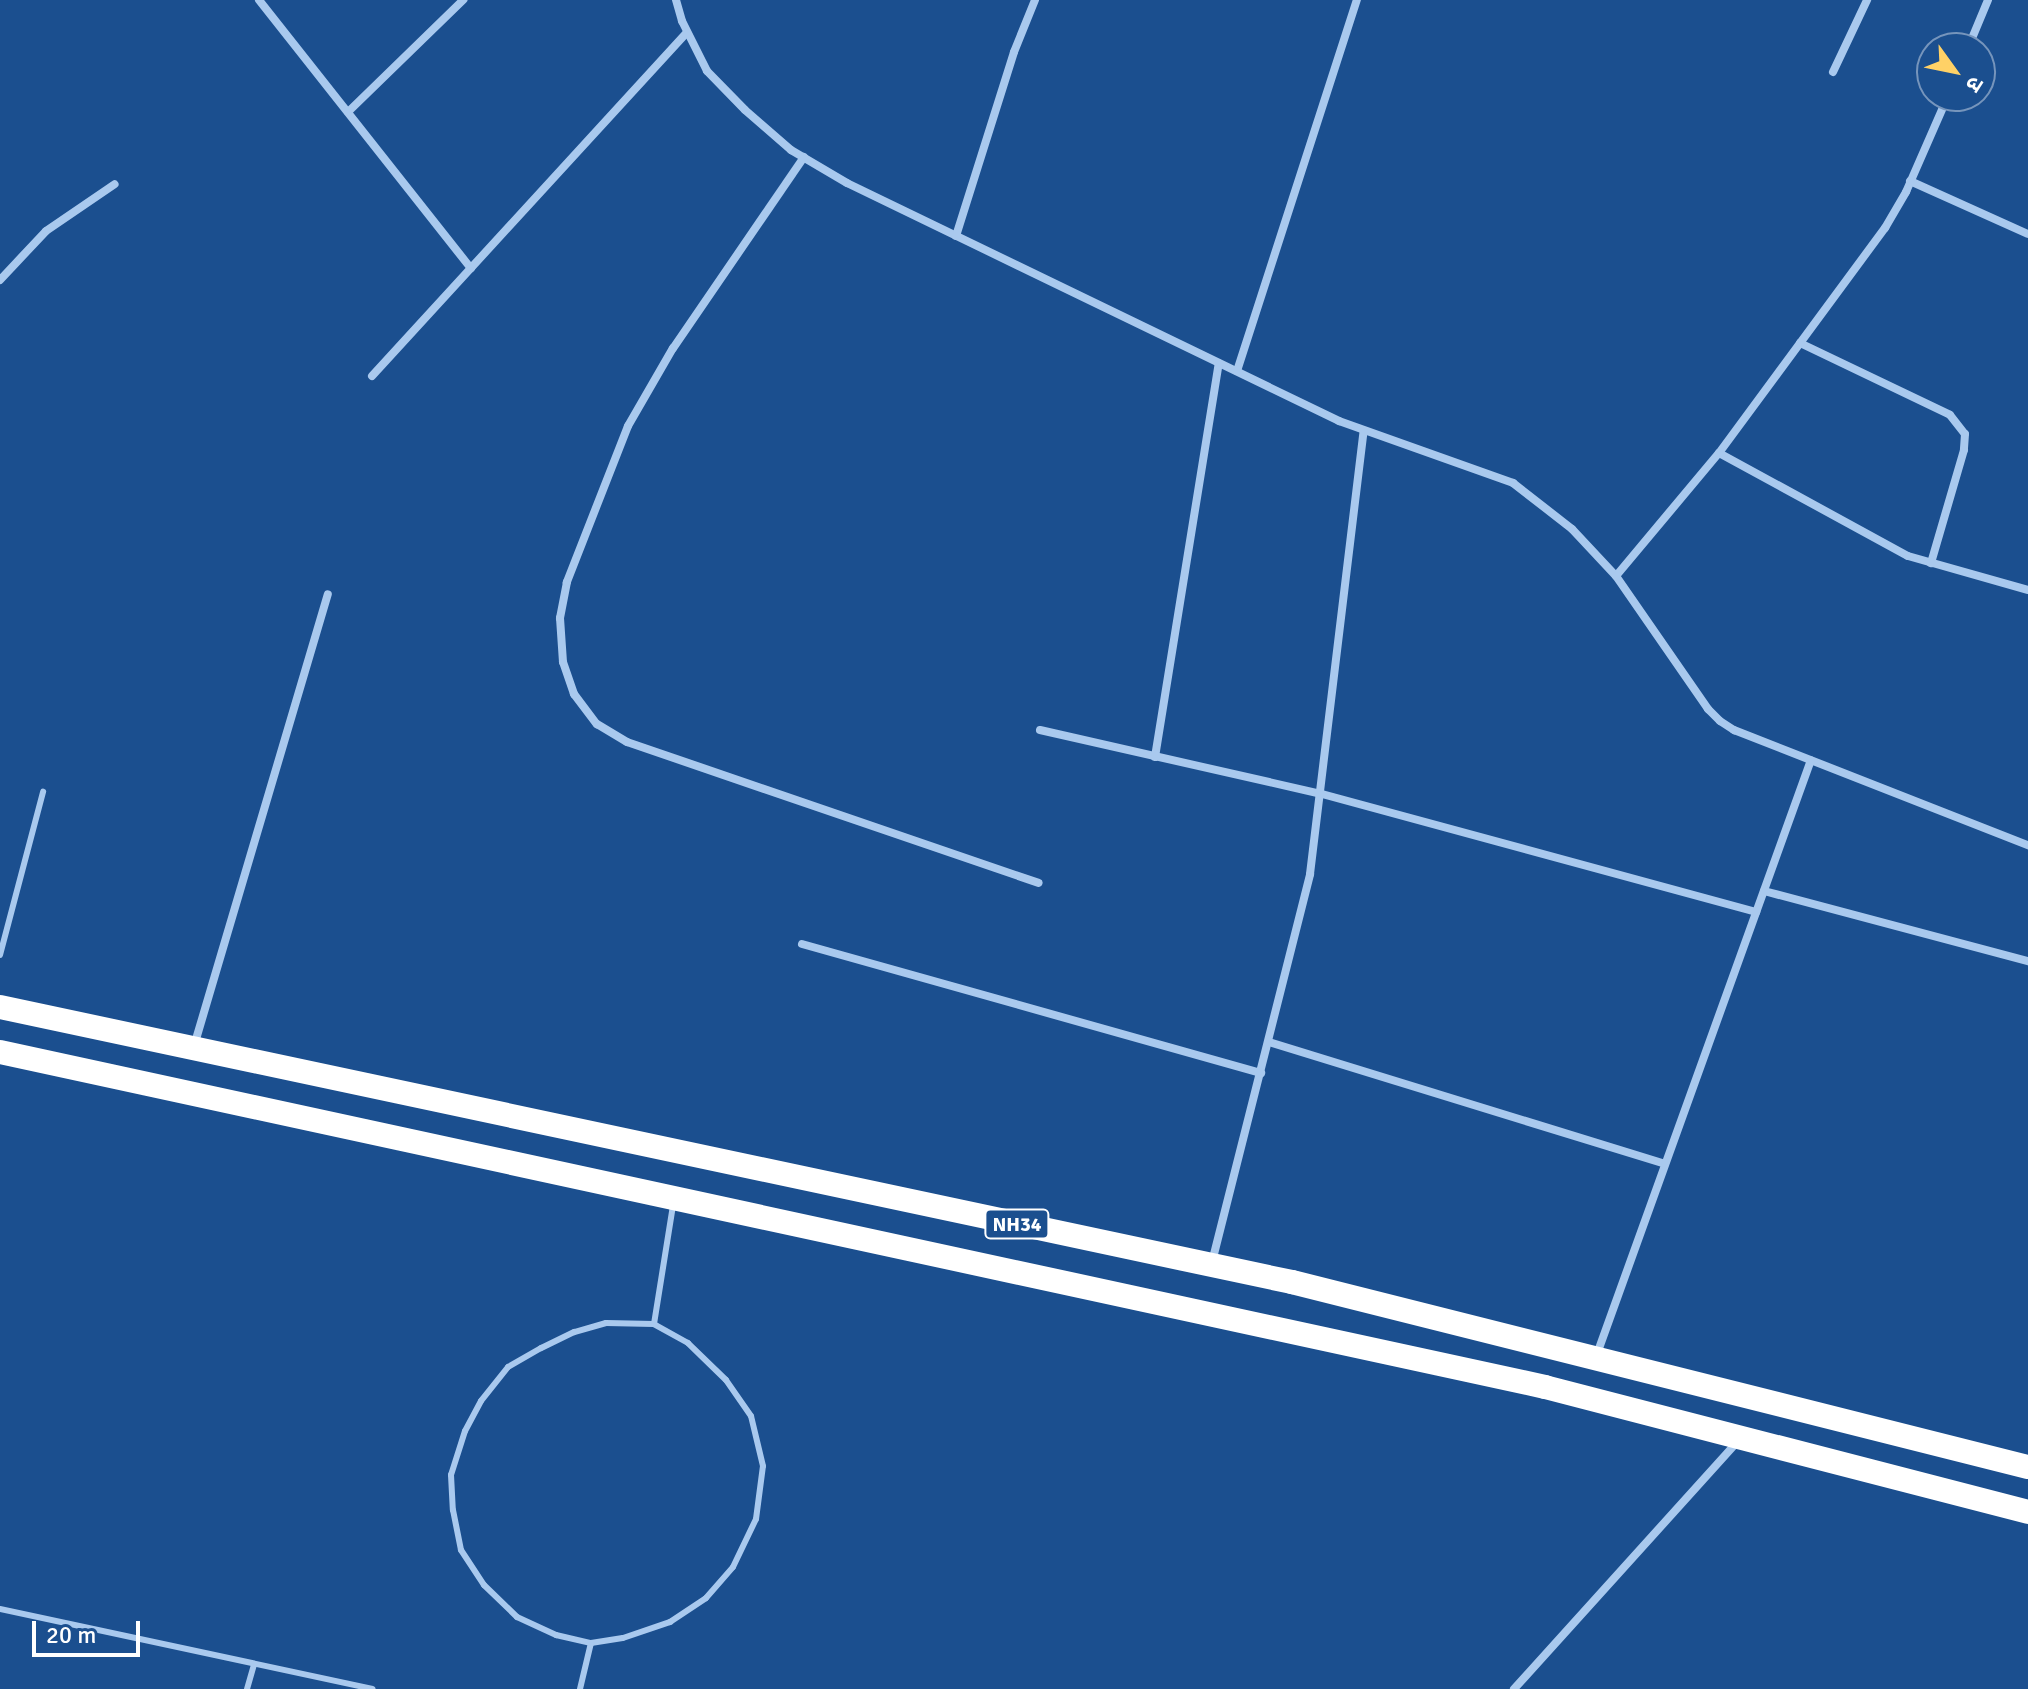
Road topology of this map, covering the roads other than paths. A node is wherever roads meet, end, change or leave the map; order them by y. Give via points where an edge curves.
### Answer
1 (463, 0) edge
2 (676, 0) edge
3 (1035, 0) edge
4 (1357, 0) edge
5 (1867, 0) edge
6 (1988, 0) edge
7 (261, 1) edge
8 (687, 32) junction
9 (1975, 32) edge
10 (1833, 72) dead end
11 (348, 112) junction
12 (1941, 112) edge
13 (804, 157) junction
14 (1910, 181) junction
15 (115, 184) dead end
16 (2028, 234) edge
17 (956, 236) junction
18 (471, 268) junction
19 (0, 280) edge
20 (1800, 343) junction
21 (1219, 363) junction
22 (1237, 371) junction
23 (372, 376) dead end
24 (1364, 431) junction
25 (1719, 453) junction
26 (1931, 563) junction
27 (1616, 576) junction
28 (2028, 590) edge
29 (328, 594) dead end
30 (1040, 730) dead end
31 (1155, 757) junction
32 (1811, 760) junction
33 (43, 792) dead end
34 (1322, 794) junction
35 (2028, 845) edge
36 (1039, 883) dead end
37 (1764, 891) junction
38 (1756, 912) junction
39 (802, 944) dead end
40 (0, 955) edge
41 (2028, 961) edge
42 (0, 1007) edge
43 (1269, 1042) junction
44 (194, 1048) junction
45 (0, 1052) edge
46 (1261, 1073) junction
47 (1665, 1164) junction
48 (675, 1198) junction
49 (1211, 1266) junction
50 (654, 1324) junction
51 (1596, 1358) junction
52 (1741, 1438) junction
53 (2028, 1467) edge
54 (2028, 1512) edge
55 (0, 1609) edge
56 (591, 1643) junction
57 (254, 1664) junction
58 (247, 1689) edge
59 (373, 1689) edge
60 (580, 1689) edge
61 (1514, 1689) edge

1 - 11 street
2 - 8 street
3 - 17 street
4 - 22 street
5 - 10 street
6 - 9 street
7 - 11 street
8 - 13 street via 707,71
8 - 18 street
11 - 18 street
12 - 14 street
13 - 17 street
13 - 36 street via 673,348 628,426 567,582 560,618 563,662 574,694 597,724 627,742
14 - 16 street
14 - 20 street via 1885,228
15 - 19 street via 46,231
17 - 21 street
18 - 23 street
20 - 25 street
20 - 26 street via 1950,415 1965,434
21 - 22 street
21 - 31 street
22 - 24 street
24 - 27 street via 1513,483 1553,513
24 - 34 street
25 - 26 street via 1867,537
25 - 27 street
26 - 28 street
27 - 32 street via 1720,721
29 - 44 street
30 - 31 street
31 - 34 street
32 - 35 street
32 - 37 street
33 - 40 lane
34 - 38 street
34 - 43 street via 1304,904
37 - 38 street
37 - 41 street
38 - 47 street
39 - 46 street
42 - 44 highway, NH34
43 - 46 street
43 - 47 street
44 - 49 highway, NH34
45 - 48 highway, NH34
46 - 49 street
47 - 51 street
48 - 50 lane
48 - 52 highway, NH34 via 1545,1387
49 - 51 highway, NH34
50 - 56 lane via 688,1343 726,1380 751,1416 763,1466 756,1519 733,1567 706,1598 670,1622
50 - 56 lane via 606,1323 574,1332 508,1367 465,1431 451,1475 461,1550 484,1585 517,1617 556,1635
51 - 53 highway, NH34
52 - 54 highway, NH34
52 - 61 street
55 - 57 lane
56 - 60 lane
57 - 58 lane
57 - 59 lane

